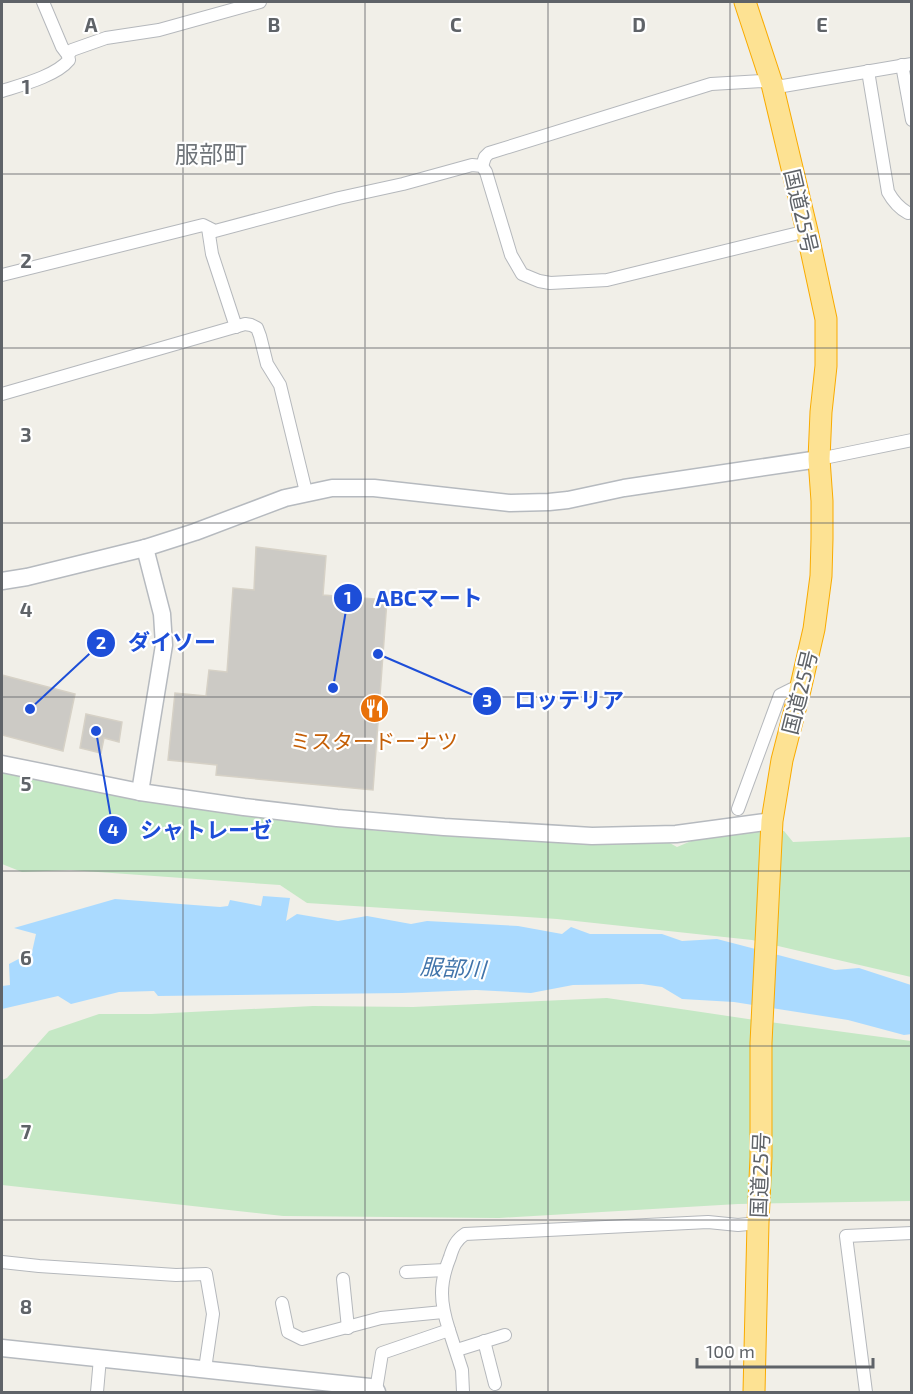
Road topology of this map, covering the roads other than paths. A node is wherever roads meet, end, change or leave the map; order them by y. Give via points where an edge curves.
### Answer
1 (43, 2) edge
2 (260, 2) edge
3 (744, 2) edge
4 (68, 55) junction
5 (907, 65) edge
6 (868, 71) junction
7 (772, 84) junction
8 (2, 91) edge
9 (912, 120) edge
10 (482, 166) junction
11 (908, 213) dead end
12 (208, 228) junction
13 (807, 231) junction
14 (2, 275) edge
15 (236, 327) junction
16 (2, 394) edge
17 (912, 440) edge
18 (819, 459) junction
19 (306, 492) junction
20 (146, 548) junction
21 (2, 580) edge
22 (800, 690) junction
23 (2, 764) edge
24 (140, 792) junction
25 (738, 809) dead end
26 (772, 821) junction
27 (758, 1220) junction
28 (912, 1233) edge
29 (2, 1262) edge
30 (445, 1270) junction
31 (406, 1272) dead end
32 (343, 1279) dead end
33 (282, 1304) dead end
34 (443, 1312) junction
35 (348, 1328) junction
36 (449, 1330) junction
37 (505, 1335) dead end
38 (484, 1341) junction
39 (2, 1348) edge
40 (457, 1350) junction
41 (99, 1358) junction
42 (205, 1369) junction
43 (495, 1384) dead end
44 (376, 1391) edge
45 (97, 1392) edge
46 (463, 1392) edge
47 (754, 1392) edge
48 (866, 1392) edge

1 - 4 street
2 - 4 street via 159,30 106,38
3 - 7 highway, 国道25号
4 - 8 street via 69,60 57,70
5 - 6 street
5 - 9 street
6 - 7 street via 783,86
6 - 11 street via 888,192
7 - 10 street via 711,84 489,153
7 - 13 highway, 国道25号
10 - 12 street via 472,165 215,231
10 - 13 street via 511,255 522,274 539,281 616,279
12 - 14 street via 203,225
12 - 15 street via 212,254
13 - 18 highway, 国道25号 via 826,320
15 - 16 street
15 - 19 street via 251,325 260,336 267,364 280,385
17 - 18 street
18 - 19 street via 549,502 510,503 356,487
18 - 22 highway, 国道25号 via 821,576
19 - 20 street
20 - 21 street
20 - 24 street via 162,614 164,645
22 - 25 street via 780,695
22 - 26 highway, 国道25号
23 - 24 street
24 - 26 street via 337,818 568,836 676,834
26 - 27 highway, 国道25号 via 761,1043
27 - 30 street via 738,1225 708,1222 465,1234 455,1243
27 - 47 highway, 国道25号
28 - 48 street via 846,1236
29 - 42 street via 206,1274 213,1314
30 - 31 street
30 - 34 street
32 - 35 street
33 - 35 street via 288,1332 302,1339
34 - 35 street via 381,1318
34 - 36 street
36 - 40 street
36 - 44 street via 382,1353
37 - 38 street
38 - 40 street
38 - 43 street
39 - 41 street
40 - 46 street
41 - 42 street
41 - 45 street
42 - 44 street via 370,1387

